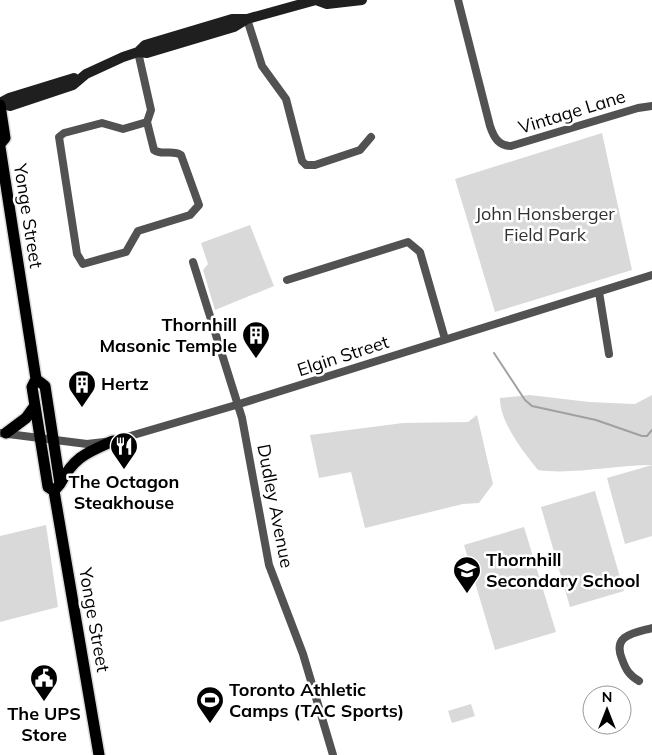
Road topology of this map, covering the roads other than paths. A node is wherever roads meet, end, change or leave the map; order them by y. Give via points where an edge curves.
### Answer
1 (316, 0) edge
2 (362, 0) edge
3 (458, 0) edge
4 (247, 19) junction
5 (138, 52) junction
6 (0, 104) edge
7 (652, 106) edge
8 (147, 122) junction
9 (371, 137) dead end
10 (0, 145) edge
11 (193, 262) dead end
12 (652, 275) edge
13 (287, 280) dead end
14 (599, 292) junction
15 (445, 339) junction
16 (609, 354) dead end
17 (36, 379) junction
18 (236, 405) junction
19 (34, 406) junction
20 (3, 433) edge
21 (40, 437) junction
22 (53, 440) junction
23 (113, 441) junction
24 (57, 488) junction
25 (652, 628) edge
26 (639, 681) dead end
27 (99, 755) edge
28 (333, 755) edge

1 - 2 main road via 327,4
1 - 4 main road
3 - 7 street, Vintage Lane via 493,136 502,145 511,146
4 - 5 main road via 234,27 147,53
4 - 9 street via 262,66 286,99 302,161 306,165 360,150
5 - 6 main road via 108,62 73,85 10,106
5 - 8 street via 151,110
6 - 10 main road, Yonge Street via 5,138
8 - 8 street via 123,129 102,123 59,137 77,254 83,264 126,252 138,230 190,214 198,208 199,201 185,159 174,151 156,152
10 - 17 main road, Yonge Street
11 - 18 street, Dudley Avenue
12 - 14 street, Elgin Street
13 - 15 street via 408,242 420,252
14 - 15 street, Elgin Street
14 - 16 street
15 - 18 street, Elgin Street
17 - 19 main road, Yonge Street via 32,387
17 - 22 main road, Yonge Street via 44,386
18 - 23 street, Elgin Street
18 - 28 street, Dudley Avenue via 242,418 269,565 303,654
19 - 20 main road via 26,418
19 - 21 main road, Yonge Street
20 - 21 street, Elgin Street
21 - 22 street, Elgin Street
21 - 24 main road, Yonge Street via 48,487
22 - 23 street, Elgin Street via 88,444
22 - 24 main road, Yonge Street
23 - 24 main road via 83,454
24 - 27 main road, Yonge Street
25 - 26 street via 628,636 619,646 629,675

